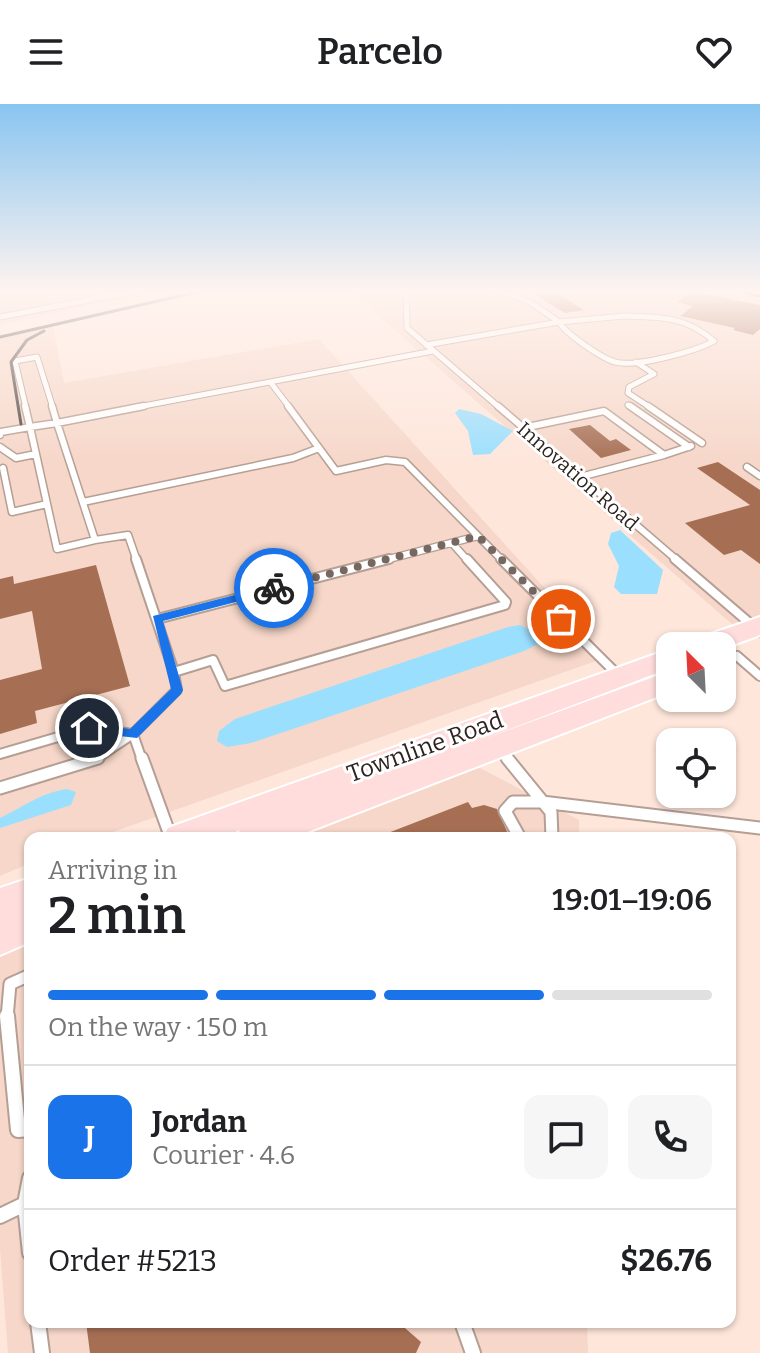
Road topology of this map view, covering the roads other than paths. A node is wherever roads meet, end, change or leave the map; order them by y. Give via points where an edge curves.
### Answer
1 (430, 348) edge
2 (588, 348) edge
3 (701, 348) edge
4 (433, 351) junction
5 (636, 362) junction
6 (271, 383) junction
7 (642, 402) junction
8 (628, 405) junction
9 (604, 411) junction
10 (57, 423) junction
11 (30, 428) junction
12 (523, 428) junction
13 (0, 435) edge
14 (0, 447) edge
15 (689, 447) junction
16 (319, 448) junction
17 (36, 454) junction
18 (664, 455) junction
19 (16, 458) junction
20 (747, 467) dead end
21 (1, 468) edge
22 (760, 476) edge
23 (580, 477) junction
24 (3, 487) edge
25 (83, 502) junction
26 (47, 504) junction
27 (478, 536) junction
28 (95, 540) junction
29 (452, 543) junction
30 (157, 619) junction
31 (749, 642) edge
32 (656, 663) edge
33 (174, 672) junction
34 (619, 676) junction
35 (760, 676) edge
36 (656, 685) edge
37 (133, 734) junction
38 (489, 736) junction
39 (0, 754) edge
40 (0, 788) edge
41 (542, 802) junction
42 (760, 828) edge
43 (169, 832) edge
44 (198, 832) edge
45 (267, 832) edge
46 (517, 832) edge
47 (552, 832) edge
48 (24, 896) edge
49 (0, 905) edge
50 (24, 927) edge
51 (0, 937) edge
52 (24, 978) edge
53 (24, 1130) edge
54 (24, 1204) edge
55 (0, 1216) edge
56 (39, 1328) edge
57 (464, 1328) edge
58 (42, 1353) edge
59 (473, 1353) edge

1 - 4 lane, Innovation Road
2 - 5 lane via 615,362
3 - 5 lane
4 - 6 lane
4 - 12 lane, Innovation Road
5 - 7 lane via 654,374 629,387 628,393
6 - 10 lane
6 - 16 lane
7 - 8 lane
7 - 15 lane via 702,443
8 - 9 lane
8 - 15 lane
9 - 12 lane
9 - 18 lane
10 - 11 lane
10 - 11 lane via 37,357 15,361
10 - 25 lane
11 - 13 lane
11 - 17 lane
12 - 23 lane, Innovation Road
14 - 19 lane
15 - 18 lane
16 - 25 lane
16 - 27 lane via 336,471 386,460 405,462
17 - 19 lane
17 - 26 lane
18 - 23 lane
19 - 21 lane via 2,460
20 - 22 lane
21 - 24 lane
23 - 31 lane, Innovation Road
24 - 26 lane via 12,512
25 - 28 lane
26 - 28 lane via 57,549
27 - 29 lane
27 - 34 lane
28 - 30 lane via 128,535
29 - 30 lane
29 - 33 lane via 505,605 225,686 213,660
30 - 33 lane
31 - 35 lane, Innovation Road
32 - 34 main road, Townline Road
33 - 37 lane via 177,690
34 - 38 main road, Townline Road
36 - 38 main road, Townline Road
37 - 39 lane via 89,728
37 - 40 lane via 96,759
37 - 43 lane
38 - 41 lane
38 - 44 main road, Townline Road
38 - 45 main road, Townline Road
41 - 42 lane
41 - 46 lane via 513,802 505,811
41 - 47 lane via 551,812
48 - 49 main road
50 - 51 main road
52 - 53 lane via 10,984 7,1018 18,1130
54 - 55 lane
56 - 58 lane
57 - 59 lane

